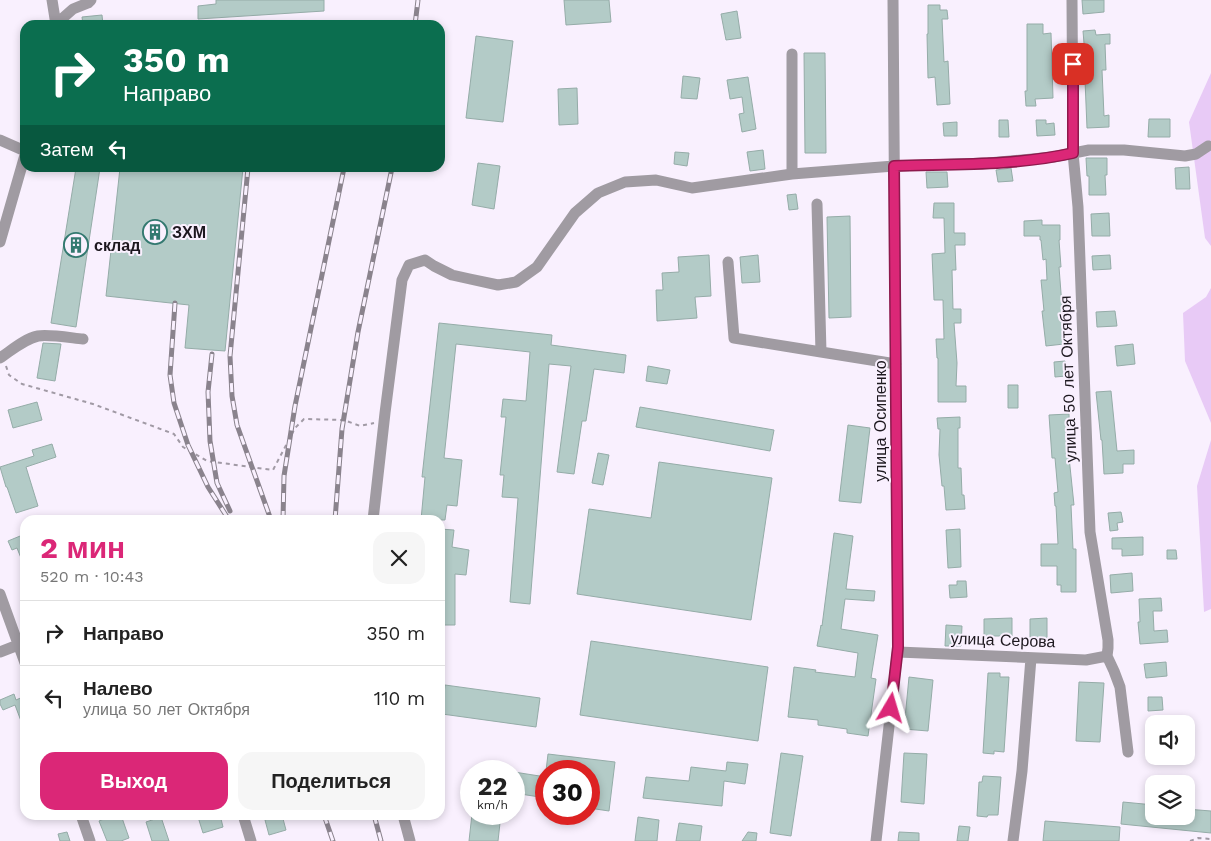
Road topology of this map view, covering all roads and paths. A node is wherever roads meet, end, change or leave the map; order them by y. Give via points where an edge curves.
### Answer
1 (52, 0) edge
2 (91, 0) edge
3 (893, 0) edge
4 (1072, 0) edge
5 (55, 20) edge
6 (60, 20) edge
7 (792, 54) dead end
8 (0, 140) edge
9 (1208, 146) dead end
10 (20, 150) edge
11 (1073, 153) junction
12 (894, 166) junction
13 (20, 171) edge
14 (792, 174) junction
15 (817, 204) dead end
16 (0, 242) edge
17 (728, 262) dead end
18 (83, 339) dead end
19 (821, 352) junction
20 (1, 357) edge
21 (896, 364) junction
22 (384, 422) junction
23 (374, 515) edge
24 (0, 594) edge
25 (18, 645) junction
26 (20, 650) edge
27 (0, 652) edge
28 (898, 652) junction
29 (1107, 656) junction
30 (1031, 658) junction
31 (1128, 752) dead end
32 (82, 820) edge
33 (245, 820) edge
34 (404, 820) edge
35 (1211, 839) edge
36 (90, 841) edge
37 (251, 841) edge
38 (410, 841) edge
39 (876, 841) edge
40 (1013, 841) edge
41 (1190, 841) edge

1 - 5 street
2 - 6 street via 72,9
3 - 12 street, улица Осипенко
4 - 11 street, улица 50 лет Октября
7 - 14 street
8 - 10 street
9 - 11 street via 1196,154 1185,156 1124,150
11 - 12 street via 988,163
11 - 29 street, улица 50 лет Октября via 1078,207 1090,532 1108,640
12 - 14 street
12 - 21 street, улица Осипенко
13 - 16 street
14 - 22 street via 692,188 656,180 625,182 598,193 576,213 537,267 516,282 498,285 452,275 425,260 409,265 402,280
15 - 19 street
17 - 19 street via 734,338
18 - 20 street via 39,336 21,343
19 - 21 street
20 - 22 path via 8,375 22,384 93,404 174,434 183,447 207,461 273,470 294,428 304,419 344,420 360,426
21 - 28 street, улица Осипенко
22 - 23 street
24 - 25 street
25 - 26 street
25 - 27 street
28 - 30 street, улица Серова
28 - 39 street, улица Осипенко
29 - 30 street, улица Серова via 1086,660
29 - 31 street, улица 50 лет Октября via 1120,688
30 - 40 street
32 - 36 street
33 - 37 street
34 - 38 street
35 - 41 path

